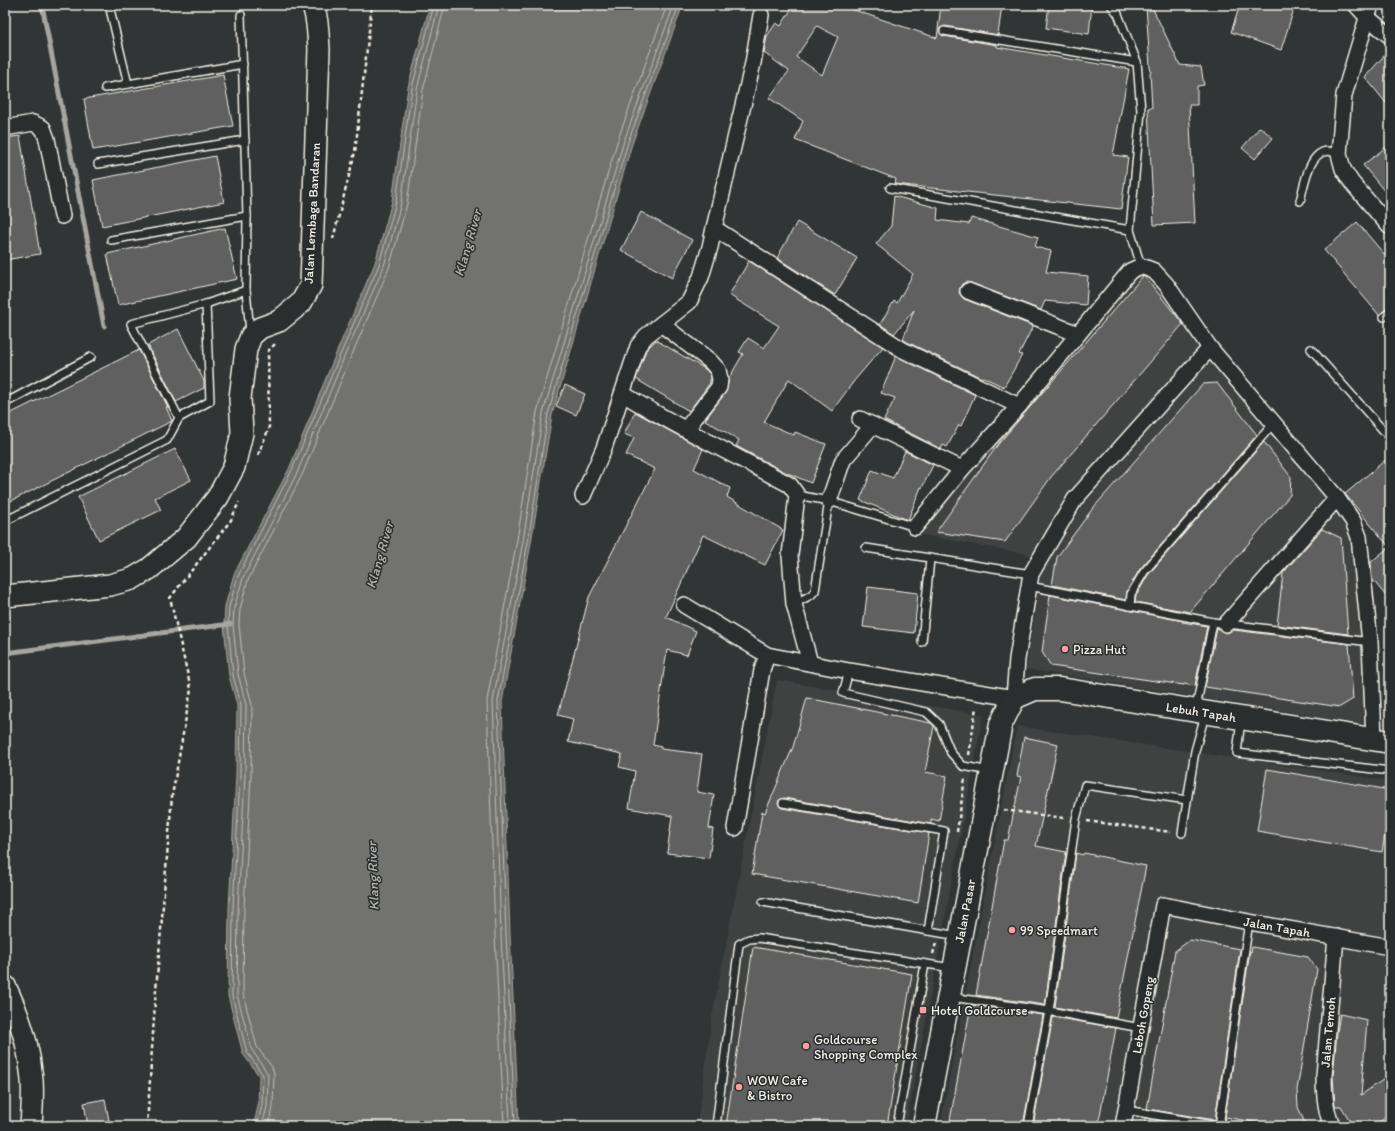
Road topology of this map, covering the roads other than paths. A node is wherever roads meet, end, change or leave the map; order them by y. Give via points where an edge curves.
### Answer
1 (109, 5) edge
2 (312, 5) edge
3 (1111, 5) edge
4 (1356, 5) edge
5 (1370, 12) edge
6 (241, 15) dead end
7 (761, 15) dead end
8 (944, 31) dead end
9 (1390, 36) edge
10 (1137, 62) junction
11 (243, 64) junction
12 (128, 84) junction
13 (105, 88) dead end
14 (5, 128) edge
15 (245, 140) junction
16 (1339, 154) junction
17 (98, 164) dead end
18 (890, 188) dead end
19 (1300, 201) dead end
20 (62, 216) dead end
21 (247, 216) junction
22 (1390, 226) edge
23 (714, 228) junction
24 (1130, 230) junction
25 (111, 240) dead end
26 (1141, 266) junction
27 (246, 290) junction
28 (968, 291) dead end
29 (206, 304) junction
30 (661, 324) junction
31 (1078, 334) junction
32 (251, 336) junction
33 (1210, 348) junction
34 (1312, 349) dead end
35 (91, 357) dead end
36 (623, 394) junction
37 (5, 403) edge
38 (1019, 406) junction
39 (179, 418) junction
40 (1274, 424) junction
41 (686, 429) junction
42 (1390, 438) edge
43 (962, 469) junction
44 (797, 495) junction
45 (583, 496) dead end
46 (1337, 498) junction
47 (829, 500) junction
48 (5, 521) edge
49 (914, 526) joint
50 (866, 548) dead end
51 (930, 559) junction
52 (1030, 580) junction
53 (5, 596) edge
54 (794, 604) junction
55 (684, 605) dead end
56 (1130, 606) junction
57 (1220, 623) junction
58 (922, 642) dead end
59 (1370, 642) junction
60 (767, 655) junction
61 (810, 663) junction
62 (849, 671) junction
63 (1014, 698) junction
64 (1201, 712) junction
65 (1241, 718) junction
66 (1382, 740) edge
67 (992, 771) junction
68 (1390, 771) edge
69 (1187, 800) junction
70 (783, 803) dead end
71 (735, 828) dead end
72 (1182, 833) dead end
73 (763, 902) dead end
74 (1163, 905) joint
75 (1250, 922) junction
76 (928, 931) junction
77 (961, 936) junction
78 (1336, 937) junction
79 (1390, 947) edge
80 (925, 964) junction
81 (954, 968) junction
82 (5, 986) edge
83 (949, 997) junction
84 (1049, 1012) junction
85 (1141, 1028) junction
86 (1126, 1110) junction
87 (31, 1126) edge
88 (716, 1126) edge
89 (897, 1126) edge
90 (924, 1126) edge
91 (1028, 1126) edge
92 (1123, 1126) edge
93 (1219, 1126) edge
94 (1332, 1126) edge

1 - 12 lane
2 - 32 street, Jalan Lembaga Bandaran via 319,49 310,285 301,303 279,321 260,328
3 - 10 lane via 1118,14
4 - 5 street
5 - 9 street
5 - 16 street via 1344,95
6 - 11 lane
7 - 23 street via 753,63
8 - 10 lane
10 - 24 lane via 1141,111
11 - 12 lane
11 - 15 lane
12 - 13 lane
14 - 20 street via 33,123 43,128
15 - 17 lane
15 - 21 lane
16 - 19 lane via 1327,151 1319,154 1310,163
16 - 22 street via 1343,169 1352,183
18 - 24 lane
21 - 25 lane
21 - 27 lane
23 - 30 street via 701,277 689,302
23 - 38 street via 903,350
24 - 26 lane
26 - 31 street via 1130,271
26 - 33 street via 1154,272 1166,284
27 - 29 lane
27 - 32 lane
28 - 31 street
29 - 39 lane via 210,401
29 - 39 lane via 131,324
30 - 36 street via 638,346
30 - 41 street via 718,370 719,387
31 - 38 street
32 - 53 street via 246,348 240,398 242,433 234,467 218,497 186,538 150,569 132,579 110,585
33 - 40 street
33 - 52 street via 1075,499
34 - 42 lane
35 - 37 lane
36 - 41 street
36 - 45 street via 604,448
38 - 43 street
39 - 48 lane via 166,440
40 - 46 street
40 - 56 lane via 1144,572 1131,594
41 - 44 street via 790,485
43 - 47 street via 867,422 843,460
43 - 49 street
44 - 47 lane
44 - 54 street via 790,555
46 - 57 street
46 - 59 street via 1359,537
47 - 49 lane
47 - 54 lane via 815,591
50 - 51 lane
51 - 52 lane
51 - 58 lane
52 - 56 lane
52 - 63 street via 1017,659
54 - 61 street
55 - 60 street
56 - 57 lane
57 - 59 lane
57 - 64 lane
59 - 66 street
60 - 61 street
60 - 71 street via 762,670
61 - 62 street
62 - 63 street
62 - 67 lane via 843,693 926,712 939,724 951,753 963,766
63 - 64 highway, Lebuh Tapah via 1035,689 1060,689
63 - 67 highway, Jalan Pasar via 1001,724
64 - 65 highway, Lebuh Tapah
64 - 69 lane
65 - 66 highway, Lebuh Tapah
65 - 68 lane via 1238,753
67 - 77 highway, Jalan Pasar
69 - 72 lane
69 - 84 lane via 1085,785 1076,819
70 - 76 lane via 944,831
73 - 76 lane
74 - 75 street, Jalan Tapah
74 - 85 street, Leboh Gopeng
75 - 78 street, Jalan Tapah
75 - 93 lane
76 - 77 lane
77 - 81 highway, Jalan Pasar
78 - 79 street, Jalan Tapah
78 - 94 street, Jalan Temoh via 1324,1076 1324,1095
80 - 81 lane
80 - 88 lane via 759,938 739,944
80 - 89 lane
81 - 83 highway, Jalan Pasar
82 - 87 street via 26,1042 32,1072
83 - 84 lane
83 - 90 highway, Jalan Pasar
84 - 85 lane
84 - 91 lane
85 - 86 street, Leboh Gopeng
86 - 92 street, Leboh Gopeng
86 - 93 lane

